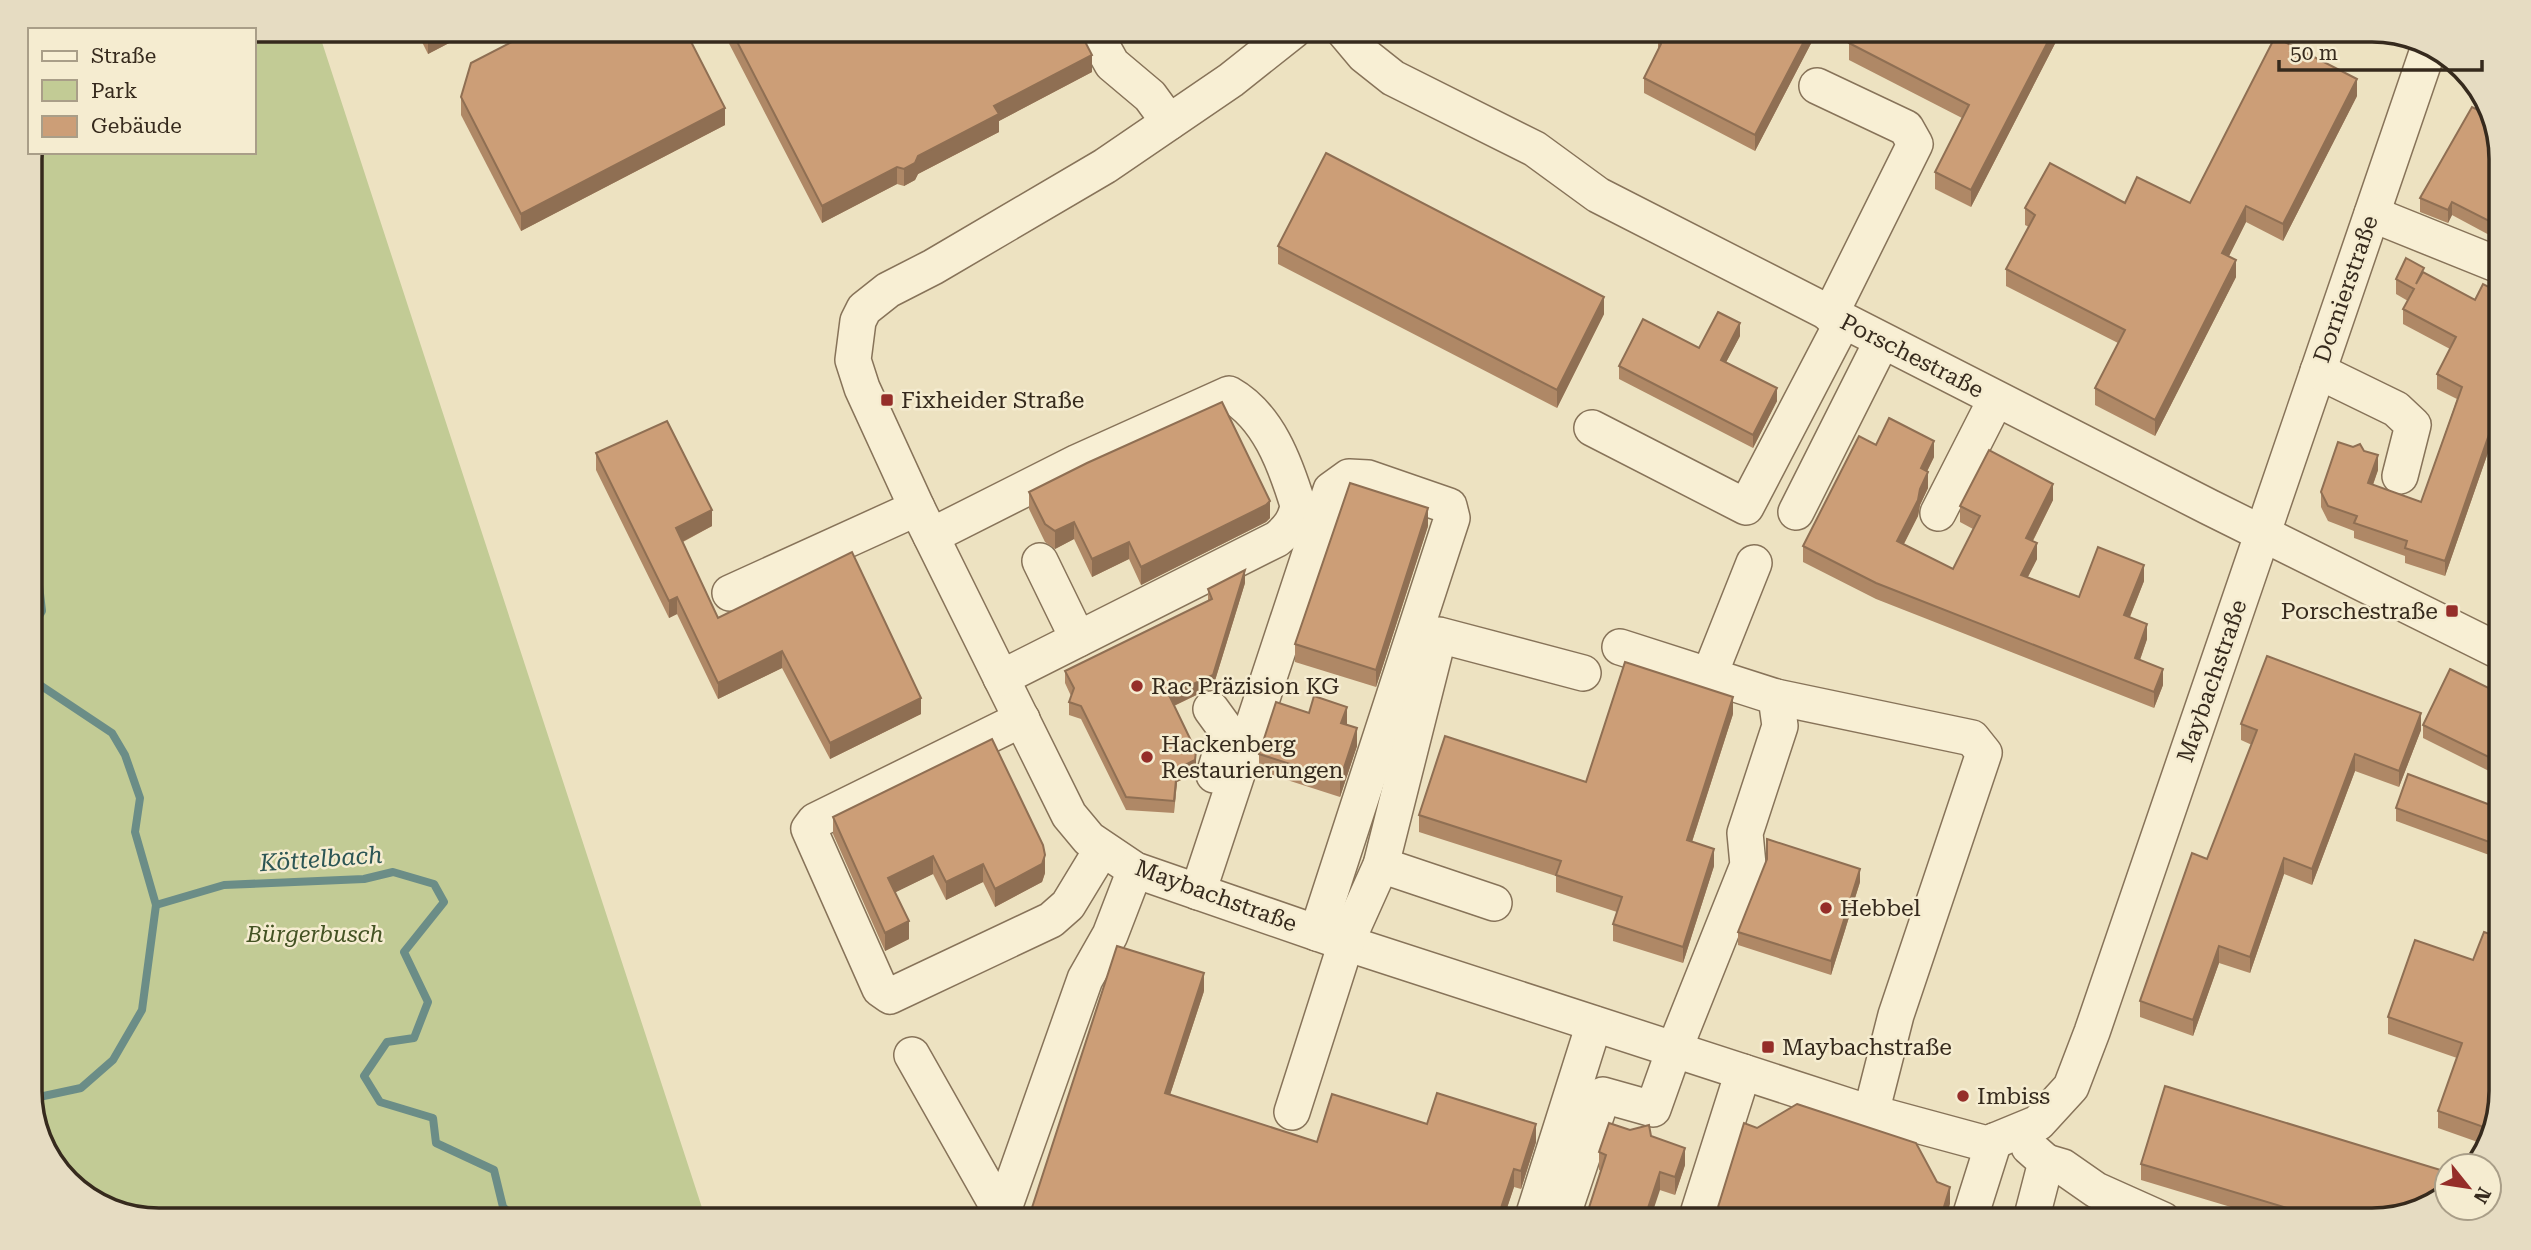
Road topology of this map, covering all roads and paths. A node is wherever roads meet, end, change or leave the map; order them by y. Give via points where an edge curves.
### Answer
1 (1100, 42) edge
2 (1279, 42) edge
3 (1353, 42) edge
4 (2426, 55) edge
5 (1817, 86) dead end
6 (1169, 122) junction
7 (2372, 214) junction
8 (2489, 261) edge
9 (1837, 318) junction
10 (1882, 341) junction
11 (2318, 371) junction
12 (1996, 399) junction
13 (1592, 428) dead end
14 (2400, 477) dead end
15 (1796, 512) dead end
16 (1938, 513) dead end
17 (924, 522) junction
18 (2262, 534) junction
19 (1040, 561) dead end
20 (1754, 563) dead end
21 (730, 593) dead end
22 (1079, 639) junction
23 (2489, 646) edge
24 (1620, 647) dead end
25 (1583, 673) dead end
26 (1709, 676) junction
27 (1001, 678) junction
28 (1776, 697) junction
29 (1211, 709) dead end
30 (1022, 719) junction
31 (1102, 849) junction
32 (1381, 865) junction
33 (1135, 870) junction
34 (1189, 888) junction
35 (1494, 903) dead end
36 (1332, 938) junction
37 (1594, 1024) junction
38 (1674, 1049) junction
39 (912, 1055) dead end
40 (1743, 1072) junction
41 (1292, 1112) dead end
42 (1871, 1113) junction
43 (2003, 1137) junction
44 (2046, 1162) junction
45 (999, 1208) edge
46 (1004, 1208) edge
47 (1536, 1208) edge
48 (1565, 1208) edge
49 (1700, 1208) edge
50 (1974, 1208) edge
51 (2034, 1208) edge
52 (2136, 1208) edge

1 - 6 street via 1112,64 1150,96
2 - 6 street
3 - 9 street, Porschestraße via 1393,78 1535,149 1598,195
4 - 7 street, Dornierstraße
5 - 9 street via 1906,128 1915,144
6 - 17 street, Maybachstraße via 1105,166 888,290 864,309 855,334 853,360
7 - 8 street
7 - 11 street, Dornierstraße
9 - 10 street, Porschestraße
9 - 13 street via 1746,507
10 - 12 street, Porschestraße
10 - 15 street
11 - 14 street via 2396,409 2413,425
11 - 18 street, Dornierstraße
12 - 16 street
12 - 18 street, Porschestraße
17 - 21 street
17 - 22 street via 1054,474 1229,394 1244,403 1269,433 1294,491 1297,516 1277,539
17 - 27 street, Maybachstraße
18 - 23 street, Porschestraße
18 - 43 street, Maybachstraße via 2071,1087 2038,1123
19 - 22 street
20 - 26 street
22 - 27 street
24 - 26 street
25 - 32 street via 1439,635
26 - 28 street
27 - 30 street, Maybachstraße
28 - 38 street via 1780,726 1745,833 1748,865
28 - 42 street via 1972,738 1984,753 1896,1015
29 - 34 street via 1227,731
30 - 31 street, Maybachstraße via 1069,815
30 - 31 street via 815,821 809,830 880,989 890,996 1051,920 1068,905
31 - 33 street, Maybachstraße
32 - 35 street
32 - 36 street
33 - 34 street, Maybachstraße
33 - 46 street via 1110,935 1085,979
34 - 36 street, Maybachstraße
34 - 36 street via 1331,490 1349,477 1368,478 1449,506 1452,517
36 - 37 street, Maybachstraße
36 - 41 street
37 - 38 street, Maybachstraße
37 - 47 street
38 - 40 street, Maybachstraße
38 - 48 street via 1653,1109 1603,1095
39 - 45 street
40 - 42 street, Maybachstraße
40 - 49 street
42 - 43 street, Maybachstraße via 1987,1144
43 - 44 street
43 - 50 street
44 - 51 street
44 - 52 street

